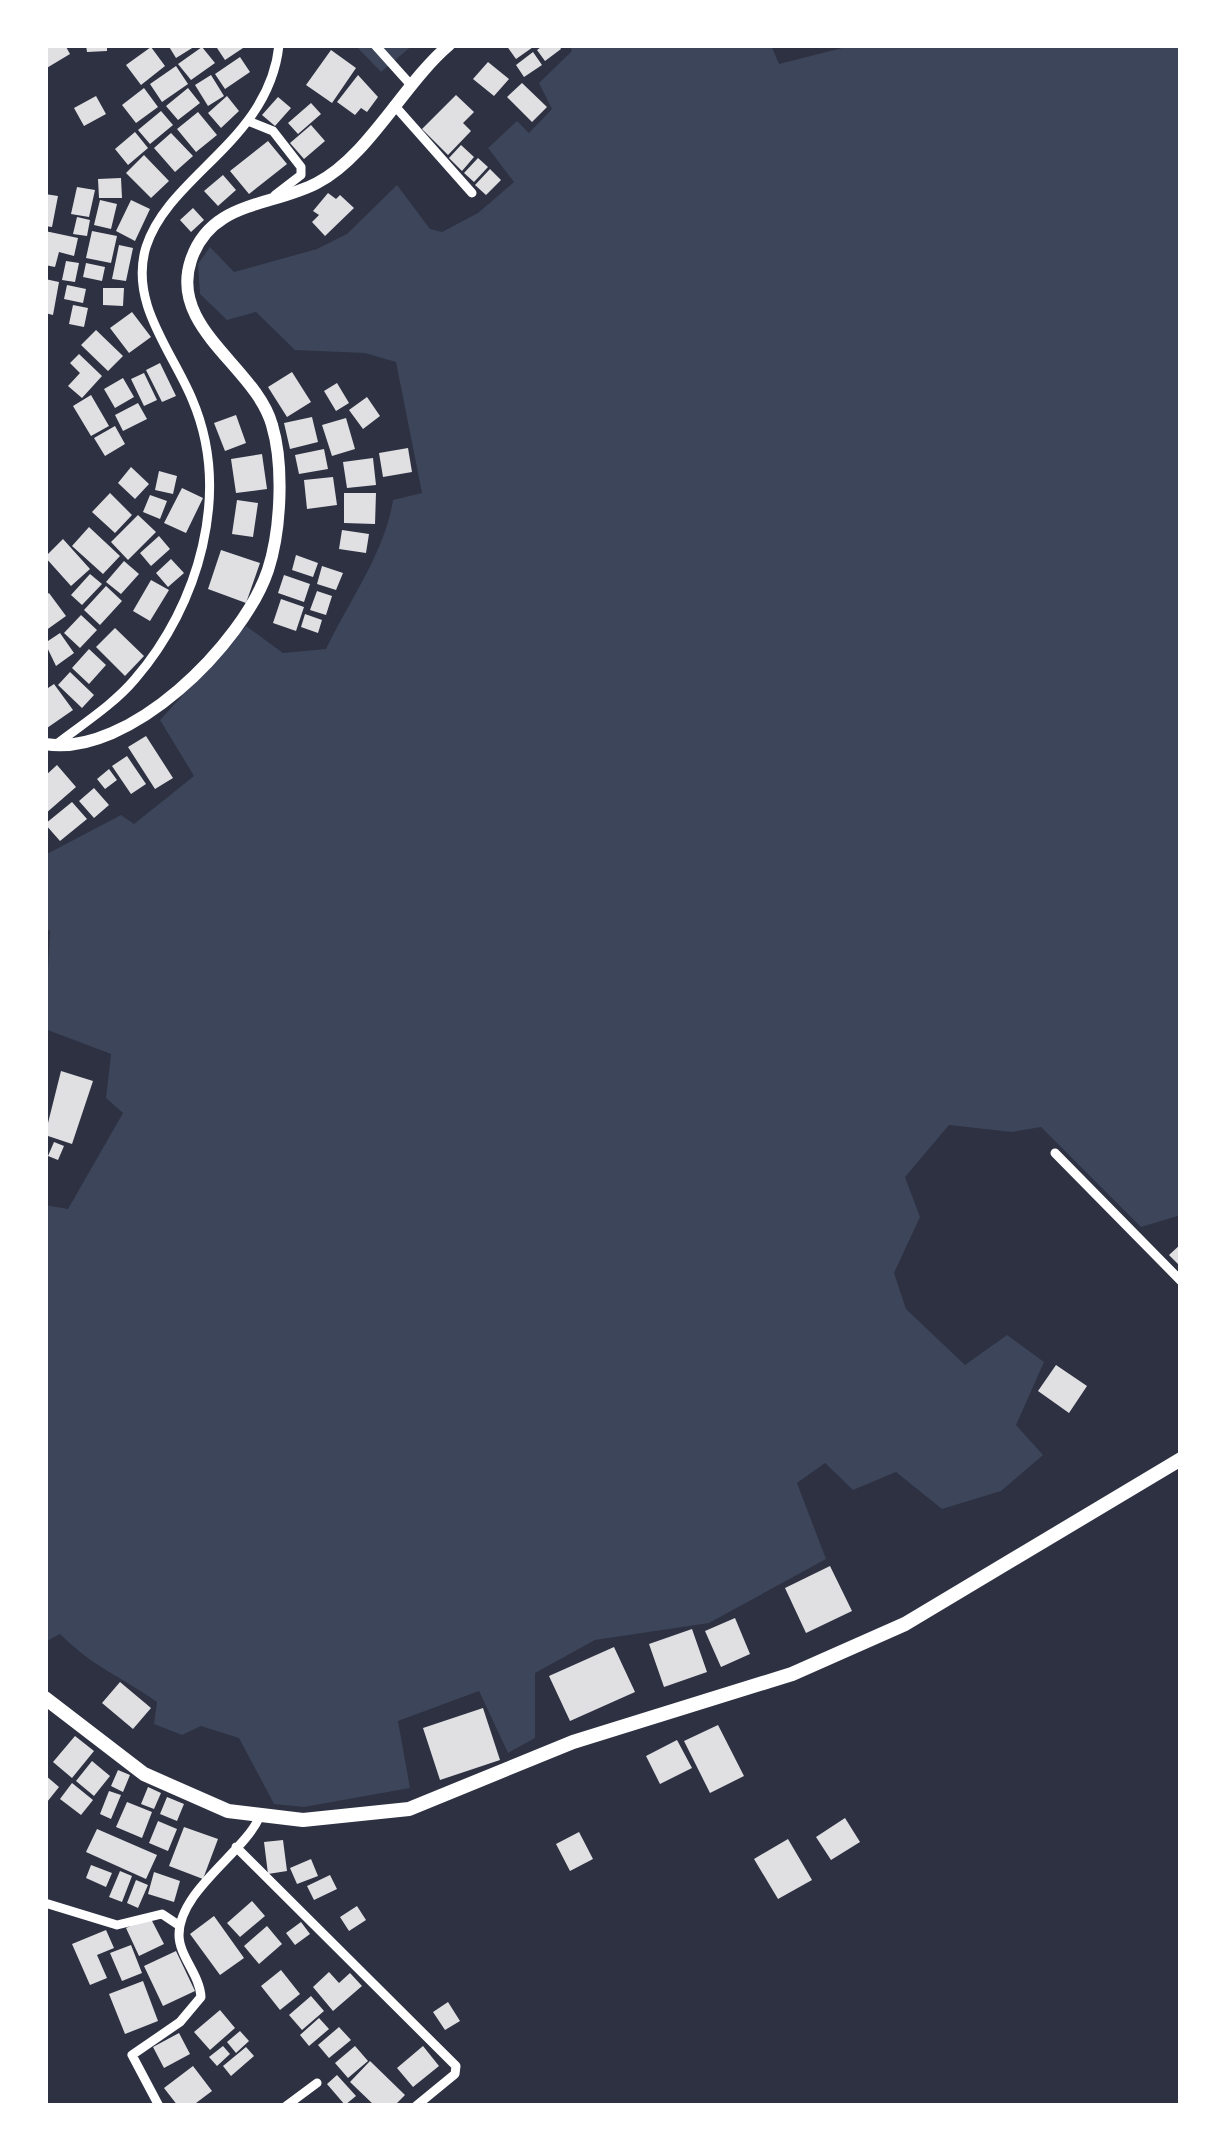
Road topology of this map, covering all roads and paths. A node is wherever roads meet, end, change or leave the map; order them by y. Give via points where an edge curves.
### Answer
1 (279, 45) edge
2 (375, 45) edge
3 (449, 45) edge
4 (410, 84) junction
5 (394, 105) junction
6 (248, 121) junction
7 (472, 193) dead end
8 (275, 195) junction
9 (50, 745) edge
10 (1055, 1153) dead end
11 (1181, 1281) edge
12 (1181, 1459) edge
13 (45, 1698) edge
14 (259, 1818) junction
15 (236, 1847) junction
16 (45, 1903) edge
17 (180, 1926) junction
18 (317, 2083) dead end
19 (159, 2106) edge
20 (286, 2106) edge
21 (416, 2106) edge

1 - 6 street
2 - 4 street
3 - 4 street
4 - 5 street
5 - 7 street
5 - 8 street via 338,169
6 - 8 street via 273,131 303,172
6 - 9 street via 160,218 141,272 150,312 193,400 209,525 186,593 138,676
8 - 9 street via 215,224 187,281 202,326 259,395 273,426 278,479 268,568 231,629 149,716 113,736
10 - 11 street
12 - 14 main road via 940,1605 792,1674 573,1742 409,1808
13 - 14 main road via 144,1774
14 - 15 street
15 - 17 street
15 - 21 street via 456,2066
16 - 17 street via 101,1923 162,1914
17 - 19 street via 201,1997 131,2061
18 - 20 street

